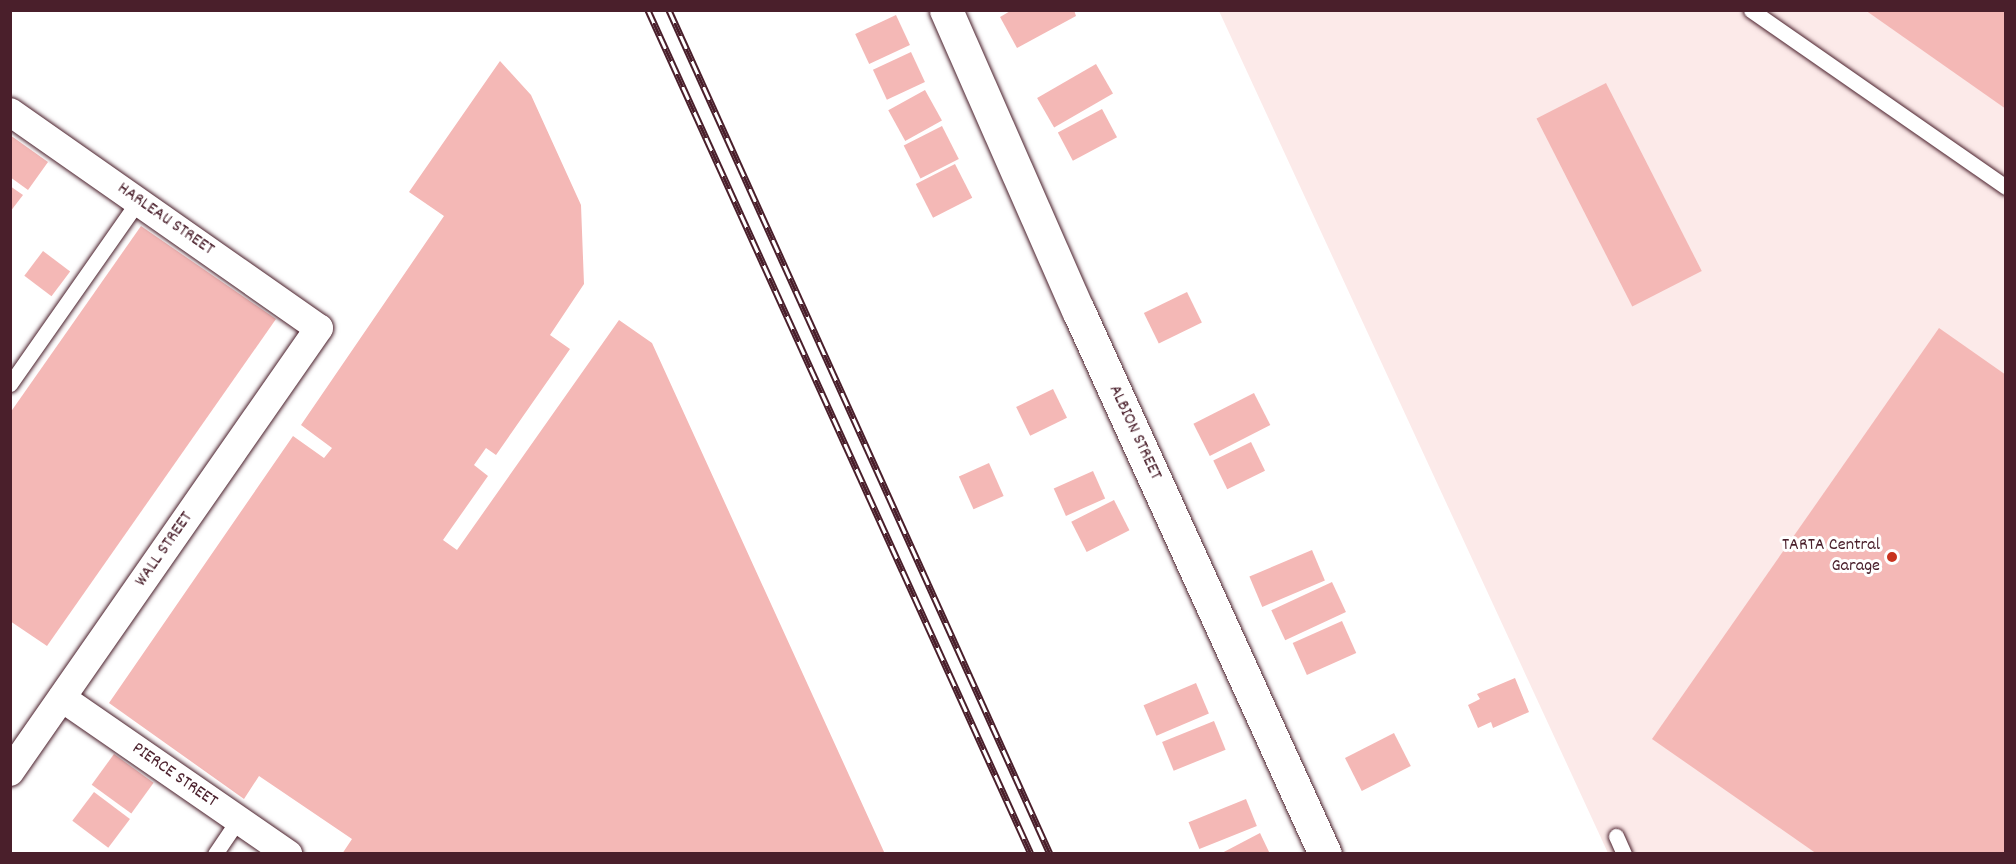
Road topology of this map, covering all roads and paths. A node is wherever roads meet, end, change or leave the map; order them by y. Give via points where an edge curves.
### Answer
1 (946, 10) edge
2 (1751, 10) edge
3 (10, 112) edge
4 (2006, 187) edge
5 (138, 201) junction
6 (319, 328) joint
7 (10, 384) edge
8 (62, 698) junction
9 (10, 772) edge
10 (238, 820) junction
11 (1616, 836) dead end
12 (215, 854) edge
13 (288, 854) edge
14 (1325, 854) edge
15 (1624, 854) edge

1 - 14 street, ALBION STREET
2 - 4 lane
3 - 5 street, HARLEAU STREET
5 - 6 street, HARLEAU STREET
5 - 7 lane
6 - 8 street, WALL STREET
8 - 9 street, WALL STREET
8 - 10 street, PIERCE STREET
10 - 12 lane
10 - 13 street, PIERCE STREET
11 - 15 lane

